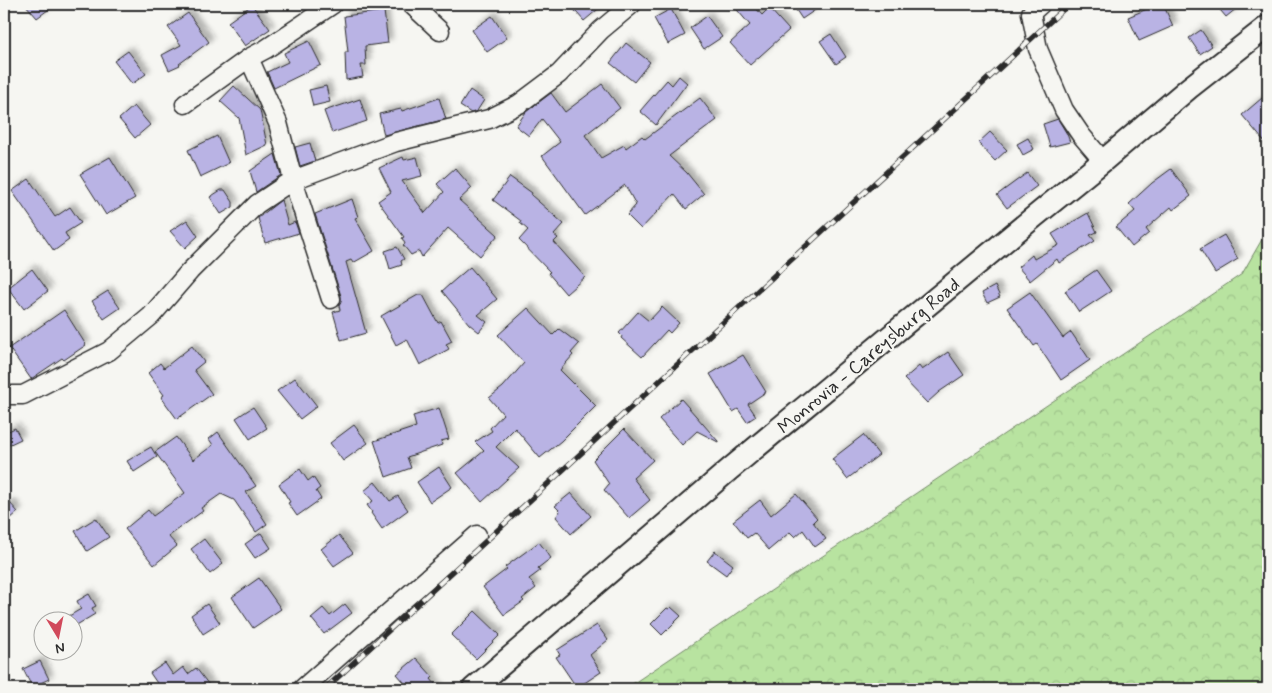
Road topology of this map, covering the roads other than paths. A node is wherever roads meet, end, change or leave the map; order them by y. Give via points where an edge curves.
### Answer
1 (334, 4) edge
2 (411, 4) edge
3 (632, 4) edge
4 (1031, 6) edge
5 (1268, 26) edge
6 (440, 31) dead end
7 (249, 58) junction
8 (185, 104) dead end
9 (1104, 161) junction
10 (293, 180) junction
11 (331, 299) dead end
12 (4, 393) edge
13 (478, 535) dead end
14 (302, 689) edge
15 (473, 689) edge

1 - 7 street
2 - 6 street
3 - 10 street via 601,30 559,74 519,104 489,118 396,142
4 - 9 street via 1038,49 1064,110
5 - 9 main road, Monrovia - Careysburg Road
7 - 8 street
7 - 10 street via 278,123
9 - 15 main road, Monrovia - Careysburg Road via 730,469
10 - 11 street
10 - 12 street via 257,204 190,271 151,316 109,351 23,395
13 - 14 street

